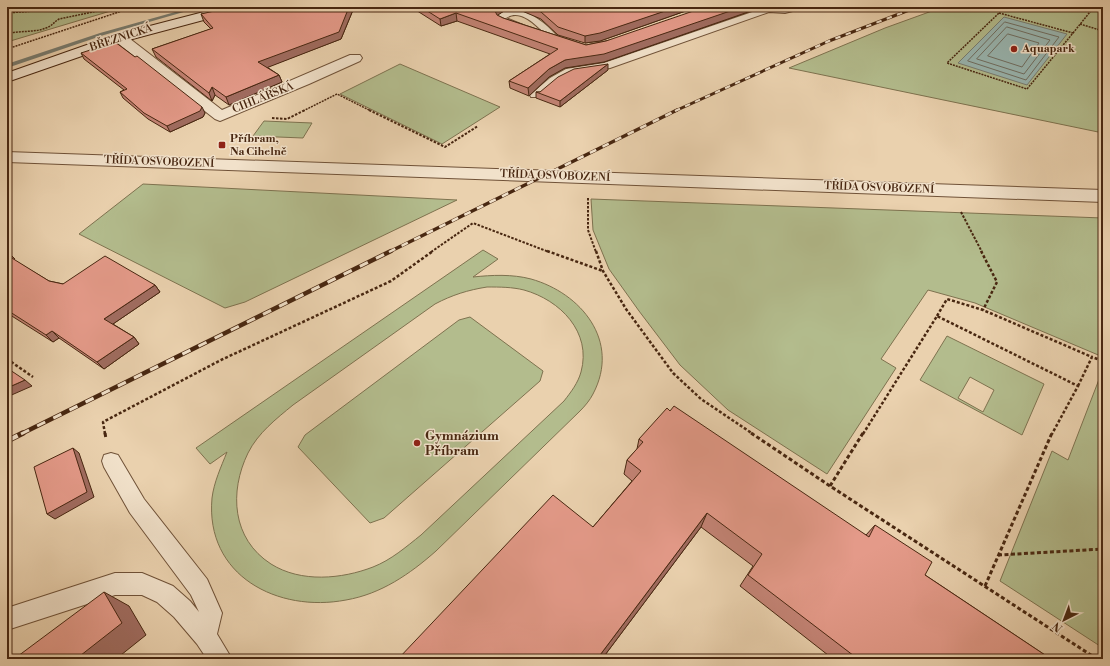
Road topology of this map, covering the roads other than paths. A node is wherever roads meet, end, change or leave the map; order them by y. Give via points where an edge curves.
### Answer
1 (237, 7) edge
2 (797, 7) edge
3 (766, 8) edge
4 (120, 38) junction
5 (554, 38) junction
6 (566, 42) edge
7 (355, 58) dead end
8 (7, 78) edge
9 (534, 95) dead end
10 (7, 157) edge
11 (1103, 196) edge
12 (111, 461) road end
13 (7, 619) edge
14 (205, 636) junction
15 (220, 659) edge

1 - 4 street, BŘEZNICKÁ
2 - 3 lane via 782,10
3 - 9 lane via 606,66 575,70
4 - 7 street, CIHLÁŘSKÁ via 220,116
4 - 8 street, BŘEZNICKÁ
5 - 5 lane via 506,22 502,17 513,12 528,16
5 - 6 lane
10 - 11 street, TŘÍDA OSVOBOZENÍ
12 - 14 lane via 137,506 199,587 211,613
13 - 14 lane via 115,584 142,584 164,594 182,609
14 - 15 lane

